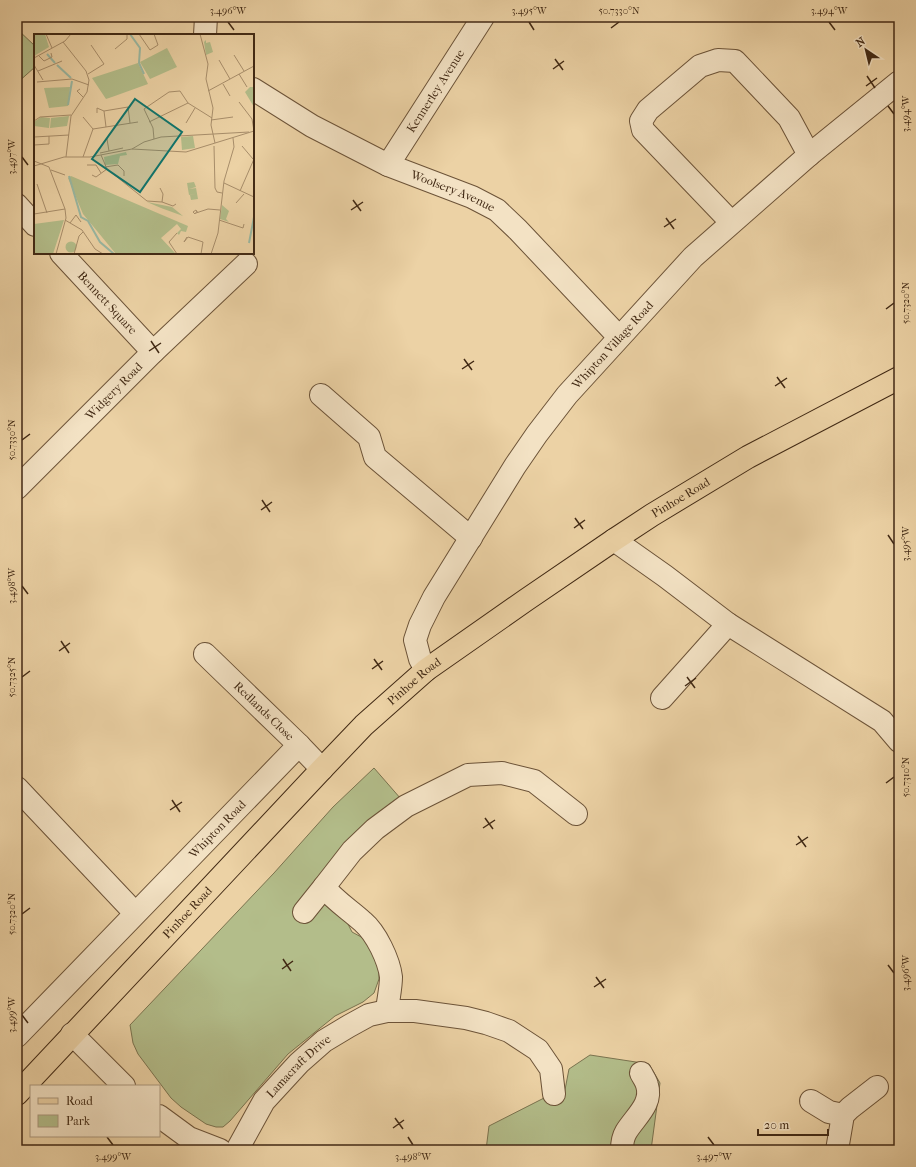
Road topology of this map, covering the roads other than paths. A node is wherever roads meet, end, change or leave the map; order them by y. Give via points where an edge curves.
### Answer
1 (206, 17) edge
2 (483, 17) edge
3 (205, 34) edge
4 (897, 88) edge
5 (254, 90) edge
6 (809, 155) junction
7 (388, 165) junction
8 (17, 205) edge
9 (731, 222) junction
10 (34, 224) edge
11 (62, 254) edge
12 (246, 264) dead end
13 (619, 337) junction
14 (153, 352) junction
15 (899, 378) edge
16 (321, 395) dead end
17 (17, 488) edge
18 (471, 538) junction
19 (614, 540) junction
20 (728, 624) junction
21 (205, 654) dead end
22 (426, 670) junction
23 (662, 698) dead end
24 (899, 741) edge
25 (299, 745) junction
26 (322, 769) junction
27 (17, 788) edge
28 (576, 814) dead end
29 (324, 887) junction
30 (304, 912) dead end
31 (135, 913) junction
32 (386, 1011) junction
33 (72, 1034) junction
34 (17, 1036) edge
35 (641, 1074) dead end
36 (123, 1085) edge
37 (877, 1087) dead end
38 (17, 1094) edge
39 (554, 1094) dead end
40 (811, 1101) dead end
41 (843, 1115) junction
42 (160, 1117) edge
43 (220, 1150) edge
44 (237, 1150) edge
45 (622, 1150) edge
46 (837, 1150) edge

1 - 3 street
2 - 7 street, Kennerley Avenue
4 - 6 street, Whipton Village Road
5 - 7 street, Woolsery Avenue via 312,126
6 - 9 street, Whipton Village Road
6 - 9 street via 789,118 735,61 718,60 700,66 648,110 641,121 643,130
7 - 13 street, Woolsery Avenue via 472,197 497,210
8 - 10 street
9 - 13 street, Whipton Village Road via 693,257
11 - 14 street, Bennett Square
12 - 14 street, Widgery Road
13 - 18 street, Whipton Village Road via 567,395 537,434
14 - 17 street, Widgery Road
15 - 19 main road, Pinhoe Road via 748,457
16 - 18 street via 369,437 375,457
18 - 22 street, Whipton Village Road via 434,597 415,640
19 - 20 street
19 - 22 main road, Pinhoe Road
20 - 23 street
20 - 24 street via 882,721
21 - 25 street, Redlands Close
22 - 26 main road, Pinhoe Road via 364,725
25 - 26 street, Redlands Close
25 - 31 street, Whipton Road
26 - 33 main road, Pinhoe Road
27 - 31 street
28 - 29 street via 534,781 502,773 468,775 406,806 375,829 352,851
29 - 30 street
29 - 32 street via 364,923 377,939 391,977
31 - 34 street, Whipton Road
32 - 39 street, Lamacraft Drive via 415,1011 466,1018 509,1031 538,1050 551,1070
32 - 44 street, Lamacraft Drive via 369,1015 348,1026 324,1041 299,1063 264,1101
33 - 36 street
33 - 38 main road, Pinhoe Road
35 - 45 street via 647,1085 648,1100 626,1132
37 - 41 street
40 - 41 street via 829,1112
41 - 46 street
42 - 43 street via 189,1138

